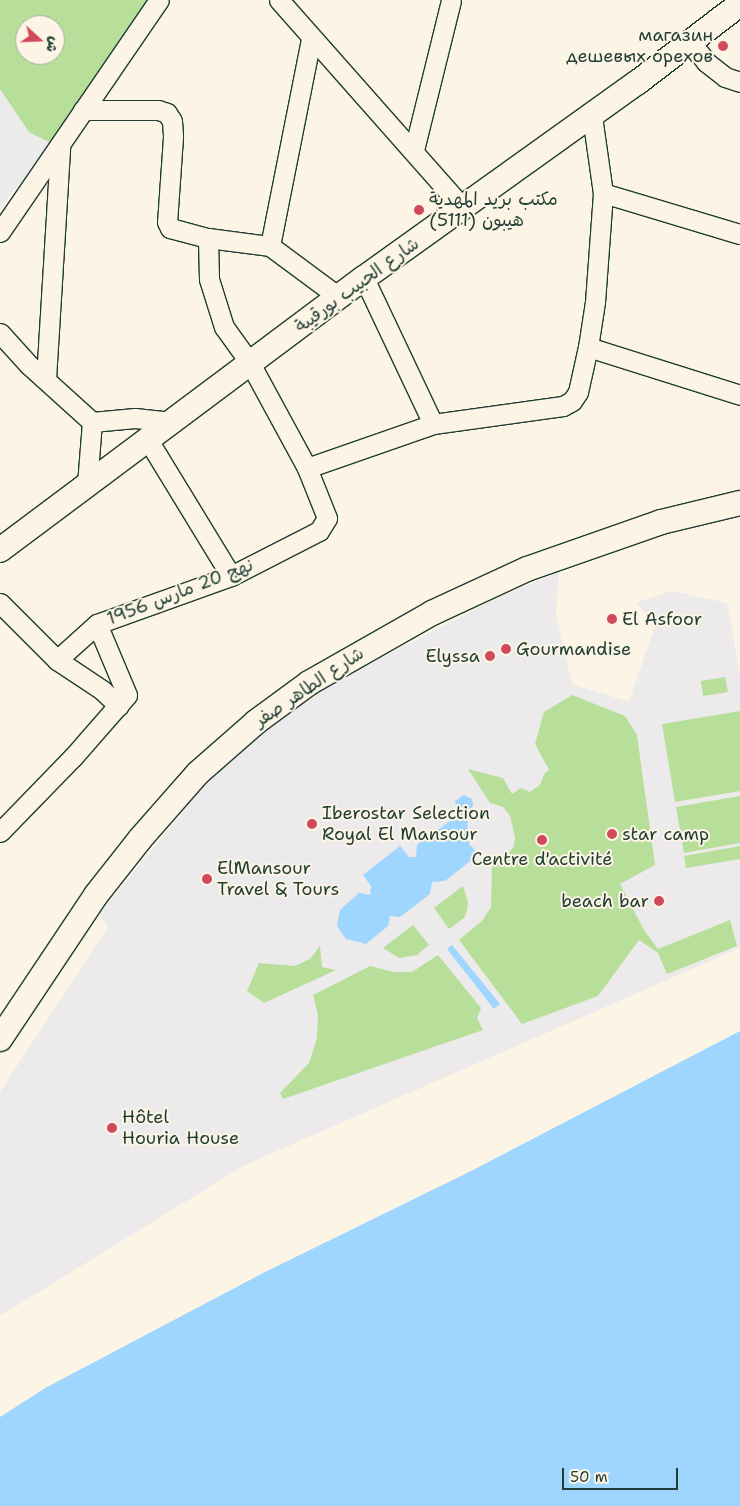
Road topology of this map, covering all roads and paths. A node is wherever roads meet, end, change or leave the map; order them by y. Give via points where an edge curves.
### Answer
1 (159, 0) edge
2 (280, 0) edge
3 (451, 0) edge
4 (740, 4) edge
5 (312, 39) junction
6 (691, 42) junction
7 (740, 82) edge
8 (84, 110) junction
9 (592, 116) junction
10 (60, 148) junction
11 (414, 150) junction
12 (603, 193) junction
13 (464, 209) junction
14 (0, 232) edge
15 (740, 234) edge
16 (208, 238) junction
17 (270, 246) junction
18 (364, 278) junction
19 (339, 297) junction
20 (0, 333) edge
21 (588, 347) junction
22 (250, 363) junction
23 (46, 380) junction
24 (740, 395) edge
25 (92, 422) junction
26 (174, 422) junction
27 (433, 424) junction
28 (148, 440) junction
29 (308, 468) junction
30 (87, 484) junction
31 (740, 503) edge
32 (0, 550) edge
33 (231, 576) junction
34 (0, 603) edge
35 (97, 624) junction
36 (57, 660) junction
37 (123, 701) junction
38 (0, 832) edge
39 (1, 1033) edge

1 - 8 street
2 - 5 street
3 - 11 street
4 - 6 main road, شارع الحبيب بورقيبة
5 - 11 street
5 - 17 street
6 - 7 street via 706,62 725,77
6 - 9 main road, شارع الحبيب بورقيبة
8 - 10 street
8 - 16 street via 158,110 167,113 172,121 173,137 167,222 177,232
9 - 12 street
9 - 13 main road, شارع الحبيب بورقيبة
10 - 14 street
10 - 23 street
11 - 13 street
12 - 15 street
12 - 21 street via 595,302
13 - 18 main road, شارع الحبيب بورقيبة
16 - 17 street
16 - 22 street, نهج 20 مارس 1956 via 209,279 215,302 224,327
17 - 19 street
18 - 19 main road, شارع الحبيب بورقيبة
18 - 27 street
19 - 22 main road, شارع الحبيب بورقيبة
20 - 23 street
21 - 24 street
21 - 27 street via 578,392 567,403
22 - 26 main road, شارع الحبيب بورقيبة
22 - 29 street, نهج 20 مارس 1956
23 - 25 street
25 - 26 street via 135,418
25 - 30 street
26 - 28 main road, شارع الحبيب بورقيبة
27 - 29 street
28 - 30 main road, شارع الحبيب بورقيبة
28 - 33 street
29 - 33 street, نهج 20 مارس 1956 via 326,512 325,525
30 - 32 main road, شارع الحبيب بورقيبة
31 - 39 main road, شارع الطاهر صفر via 661,522 527,569 432,613 309,683 256,722 191,780 96,895
33 - 35 street, نهج 20 مارس 1956
34 - 36 street
35 - 36 street, نهج 20 مارس 1956
35 - 37 street
36 - 37 street
37 - 38 street

